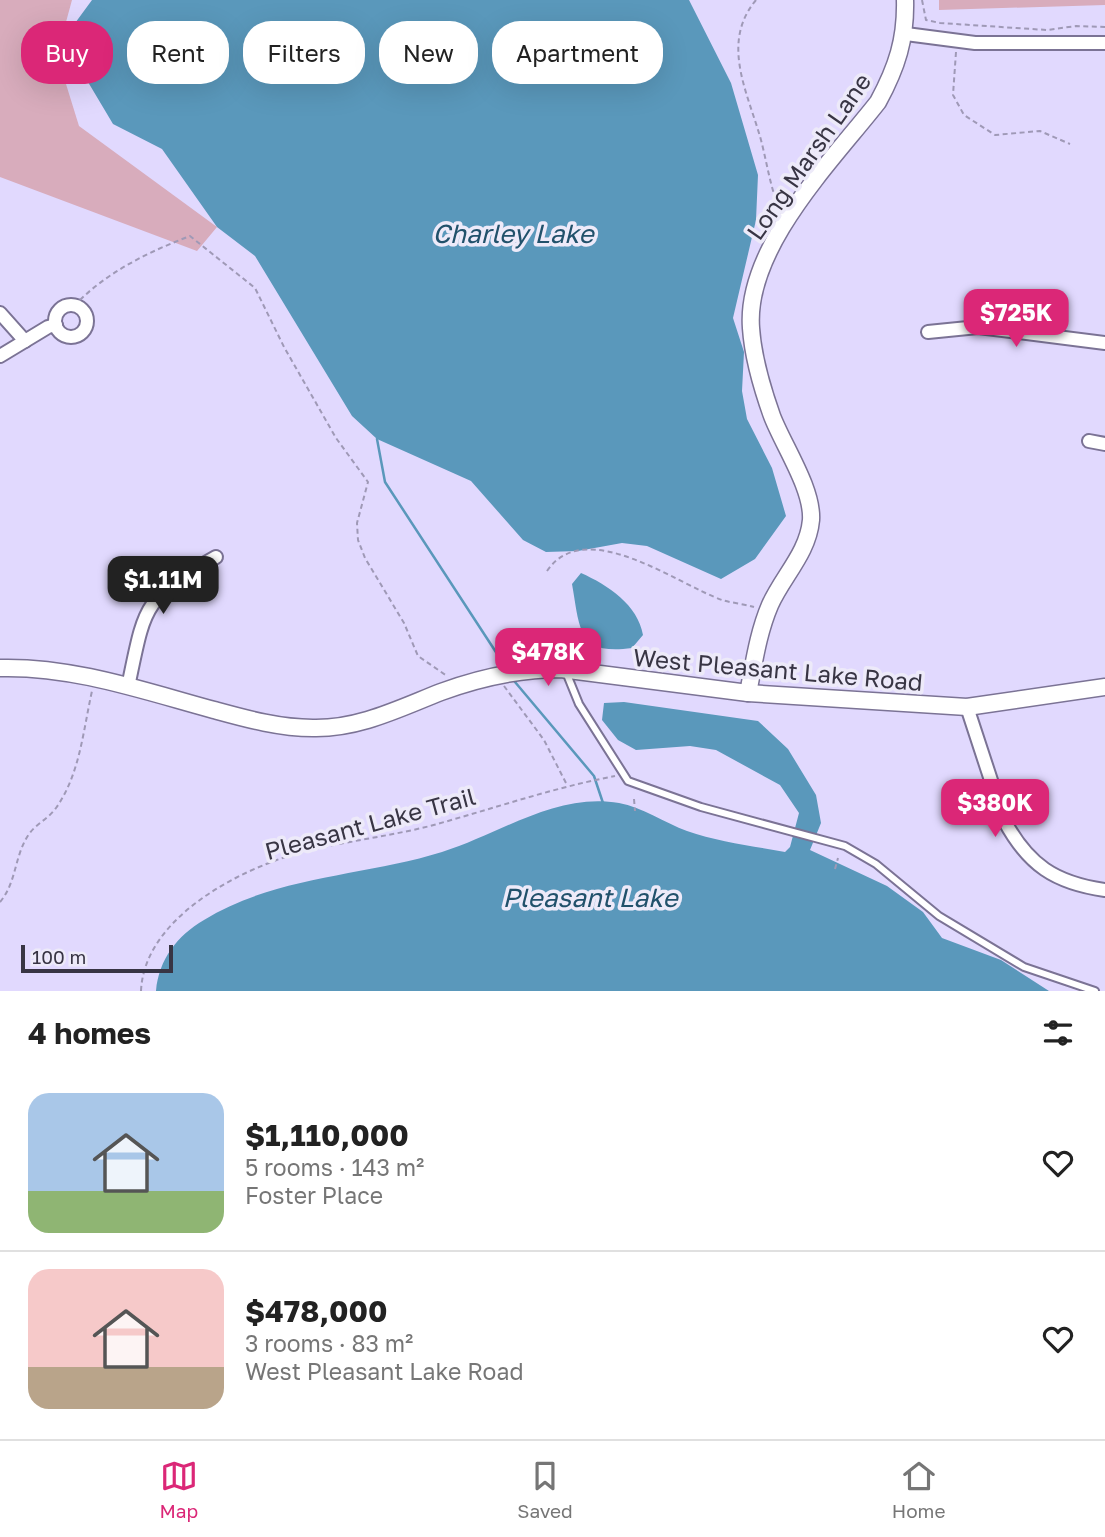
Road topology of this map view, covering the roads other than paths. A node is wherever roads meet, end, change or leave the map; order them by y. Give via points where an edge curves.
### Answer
1 (905, 0) edge
2 (906, 34) junction
3 (1105, 43) edge
4 (0, 313) edge
5 (56, 325) junction
6 (928, 332) dead end
7 (25, 341) junction
8 (1105, 343) edge
9 (0, 356) edge
10 (1089, 441) dead end
11 (1105, 444) edge
12 (216, 557) dead end
13 (0, 668) edge
14 (566, 670) junction
15 (128, 687) junction
16 (1105, 687) edge
17 (748, 692) junction
18 (967, 707) junction
19 (1105, 890) edge
20 (1096, 991) edge

1 - 2 street
2 - 3 street via 957,41
2 - 17 street, Long Marsh Lane via 878,102 784,222 760,268 750,326 767,402 806,493 811,518 802,553 768,611
4 - 7 street
5 - 5 street via 60,310 74,306 83,310 87,319 82,333 67,336
5 - 7 street
6 - 8 street via 978,327
7 - 9 street
10 - 11 street
12 - 15 street via 171,583 151,604
13 - 15 street, West Pleasant Lake Road via 57,670
14 - 15 street, West Pleasant Lake Road via 535,669 498,676 364,721 318,728 258,722
14 - 17 street, West Pleasant Lake Road
14 - 20 lane via 579,704 628,781 701,807 845,846 876,864 939,916 1024,967
16 - 18 street, West Pleasant Lake Road
17 - 18 street, West Pleasant Lake Road
18 - 19 street via 1013,838 1051,874 1073,885

